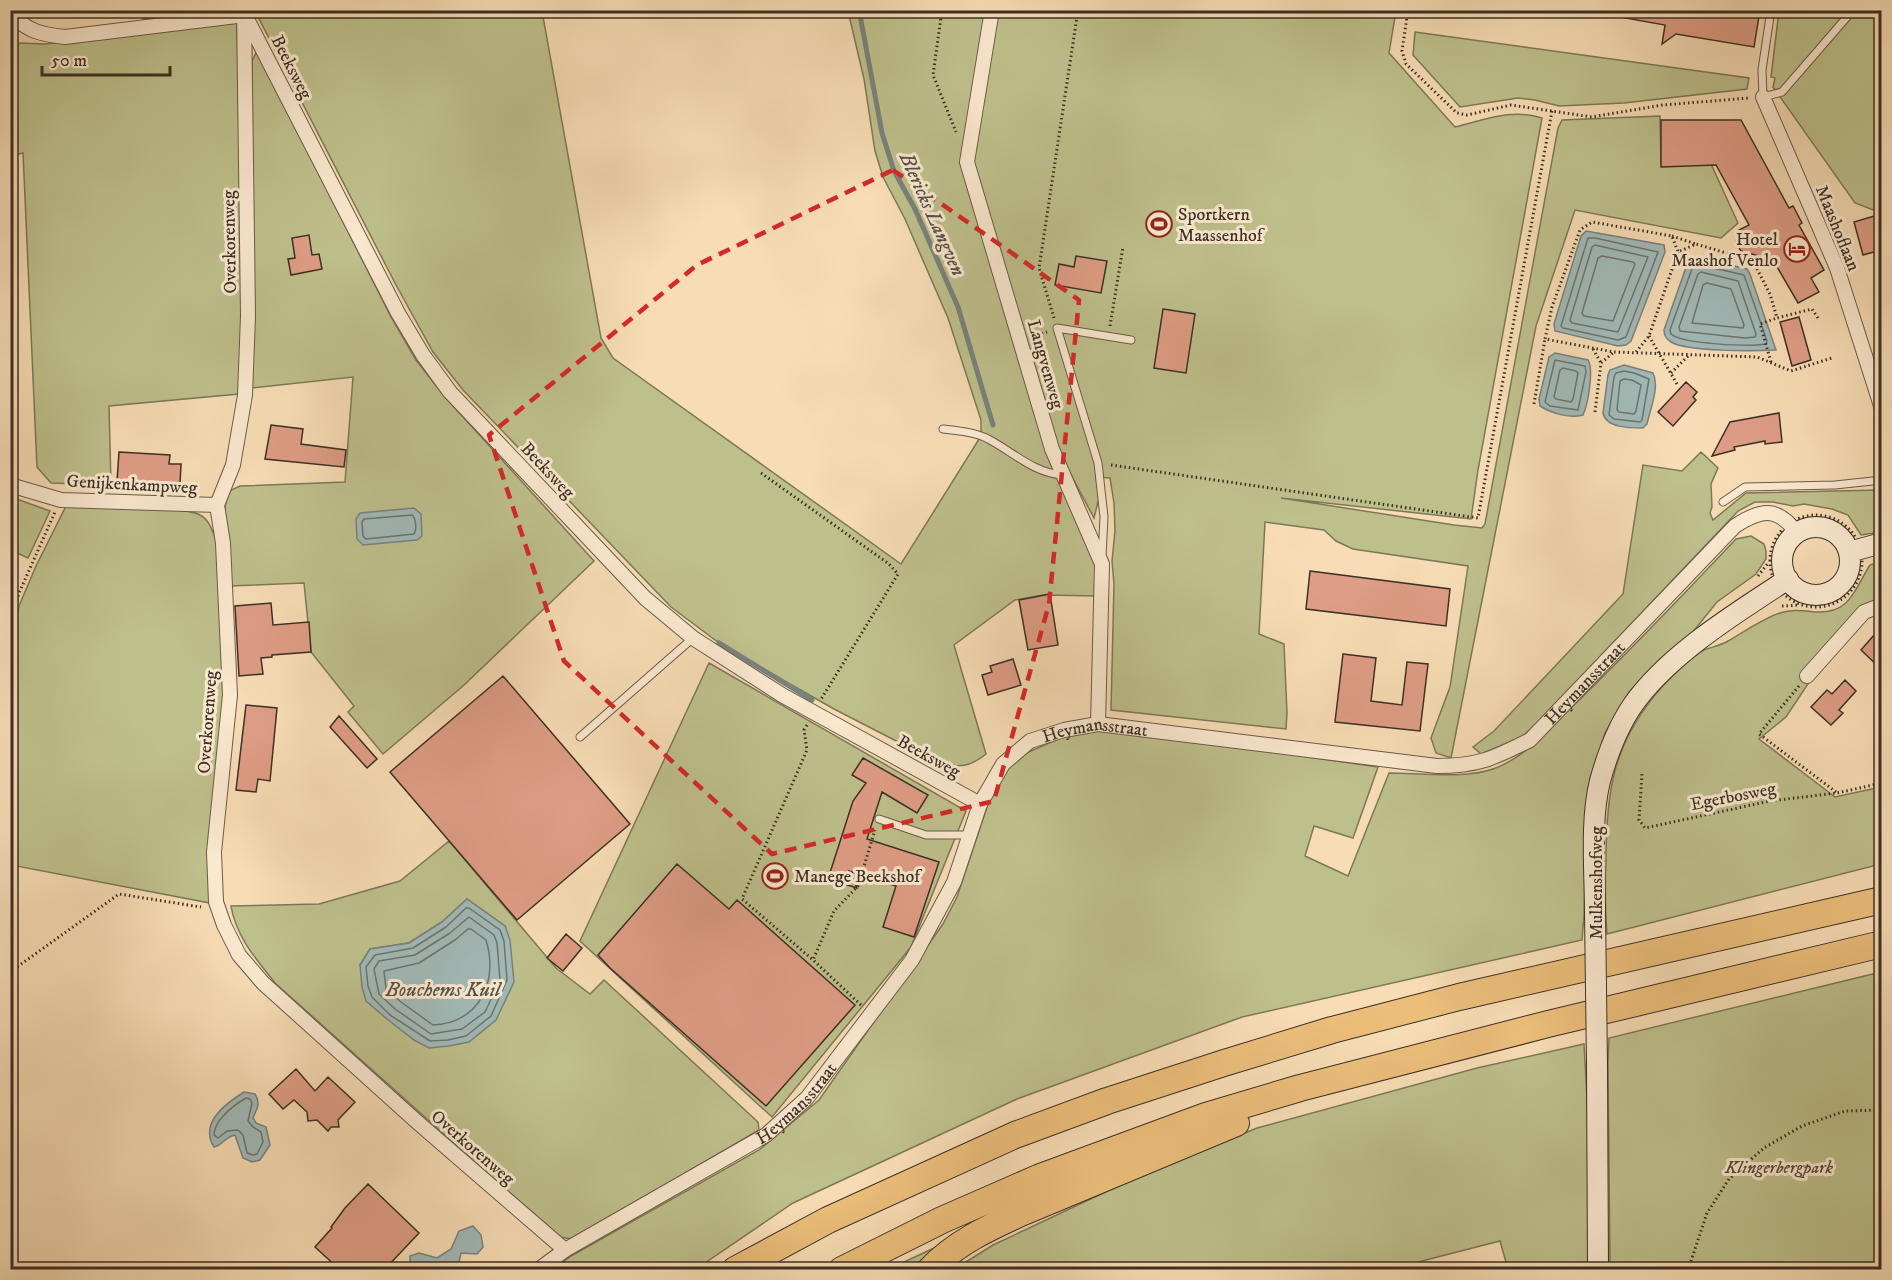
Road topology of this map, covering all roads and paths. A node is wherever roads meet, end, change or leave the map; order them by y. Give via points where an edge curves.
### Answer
1 (942, 10) edge
2 (992, 10) edge
3 (1078, 10) edge
4 (1408, 10) edge
5 (1771, 10) edge
6 (1853, 10) edge
7 (244, 13) edge
8 (10, 14) edge
9 (1763, 97) junction
10 (1552, 111) junction
11 (967, 162) junction
12 (1672, 236) junction
13 (1696, 244) junction
14 (1123, 247) dead end
15 (1678, 252) junction
16 (1778, 318) junction
17 (1818, 318) dead end
18 (1057, 328) junction
19 (1108, 336) junction
20 (1649, 336) junction
21 (1545, 339) junction
22 (1131, 340) dead end
23 (1593, 348) junction
24 (1614, 352) junction
25 (1636, 352) junction
26 (1659, 353) junction
27 (1690, 354) junction
28 (1832, 358) dead end
29 (1601, 363) junction
30 (1772, 364) junction
31 (1671, 373) junction
32 (1677, 384) dead end
33 (1534, 404) dead end
34 (1881, 409) edge
35 (1595, 412) dead end
36 (943, 429) dead end
37 (1098, 463) junction
38 (761, 473) dead end
39 (1063, 475) junction
40 (1881, 480) edge
41 (10, 485) edge
42 (61, 500) junction
43 (1724, 502) dead end
44 (217, 506) junction
45 (1797, 533) junction
46 (1881, 543) edge
47 (1855, 550) junction
48 (1102, 564) junction
49 (1788, 579) junction
50 (1801, 604) dead end
51 (1881, 604) edge
52 (10, 627) edge
53 (693, 638) junction
54 (1807, 676) joint
55 (813, 712) junction
56 (1098, 724) junction
57 (580, 737) dead end
58 (1642, 774) dead end
59 (1881, 783) edge
60 (1838, 793) junction
61 (980, 804) junction
62 (879, 819) joint
63 (969, 835) junction
64 (1881, 900) edge
65 (219, 909) junction
66 (1881, 944) edge
67 (813, 960) junction
68 (10, 972) edge
69 (871, 1014) junction
70 (1300, 1088) junction
71 (1881, 1110) edge
72 (565, 1250) junction
73 (538, 1269) edge
74 (735, 1269) edge
75 (842, 1269) edge
76 (930, 1269) edge
77 (1598, 1269) edge
78 (1688, 1269) edge

1 - 11 path via 933,75
2 - 11 street, Langvenweg
3 - 18 path via 1039,268
4 - 10 path via 1402,51 1406,64 1458,113 1467,115 1510,105
5 - 9 lane via 1762,70
6 - 9 lane via 1782,92
7 - 8 street via 65,37 40,34
7 - 44 street, Overkorenweg via 248,316 245,395 233,465
7 - 53 street, Beeksweg via 423,355 450,392 645,598
9 - 10 path via 1663,105 1592,117
9 - 34 street, Maashoflaan via 1837,268
10 - 37 path via 1478,518
11 - 39 street, Langvenweg
12 - 13 path
12 - 15 path
12 - 21 path via 1592,222 1580,230 1552,307
13 - 15 path
13 - 16 path via 1753,261
14 - 19 path
15 - 20 path
16 - 17 path via 1812,309
16 - 30 path via 1760,324
18 - 19 lane
18 - 37 lane
19 - 22 lane
20 - 25 path
20 - 26 path
21 - 23 path
21 - 33 path
23 - 24 path
23 - 29 path
24 - 25 path
24 - 29 path
25 - 26 path
26 - 27 path
26 - 31 path
27 - 30 path via 1757,357
27 - 31 path
28 - 30 path via 1791,371
29 - 35 path
31 - 32 path
36 - 39 lane via 971,432 1047,473
37 - 48 lane via 1104,517
38 - 55 path via 890,564 898,574
39 - 48 street, Langvenweg
40 - 43 lane via 1835,486 1745,487
41 - 42 street, Genijkenkampweg
42 - 44 street, Genijkenkampweg
42 - 52 path via 19,593
44 - 65 street, Overkorenweg via 223,543 230,695 214,852
45 - 47 street via 1806,528 1828,529
45 - 49 street via 1784,550 1782,561
45 - 56 street, Heymansstraat via 1780,515 1766,513 1750,516 1735,526 1530,740 1489,760 1437,766
46 - 47 street
47 - 49 street via 1848,572 1836,589 1806,593
47 - 50 path via 1863,564 1857,582 1846,596 1826,606
48 - 56 street, Langvenweg
49 - 77 street, Mulkenshofweg, bridge via 1688,650 1637,698 1615,738 1600,782 1595,913
51 - 54 street via 1864,612
53 - 55 street, Beeksweg
53 - 57 lane
54 - 60 path via 1760,734
55 - 61 street, Beeksweg
55 - 67 path via 804,730 807,750 742,899
56 - 61 street, Heymansstraat via 1030,741 1003,764
58 - 60 path, Egerbosweg via 1639,820 1645,828 1770,801
59 - 60 path, Egerbosweg
61 - 63 street, Heymansstraat
62 - 63 lane via 926,835
62 - 67 path via 858,886 834,911
63 - 69 street, Heymansstraat via 954,882 912,960
64 - 74 highway via 1459,997 1224,1063 1015,1135 828,1220
65 - 68 path via 118,894
65 - 72 street, Overkorenweg via 239,955 263,982
66 - 70 highway
67 - 69 path
69 - 72 street, Heymansstraat via 807,1098 766,1135
70 - 75 highway via 1206,1116 1038,1178
70 - 76 highway via 1238,1122 990,1227 959,1245
71 - 78 path via 1845,1111 1802,1126 1764,1148 1729,1179 1707,1214
72 - 73 street, Heymansstraat

